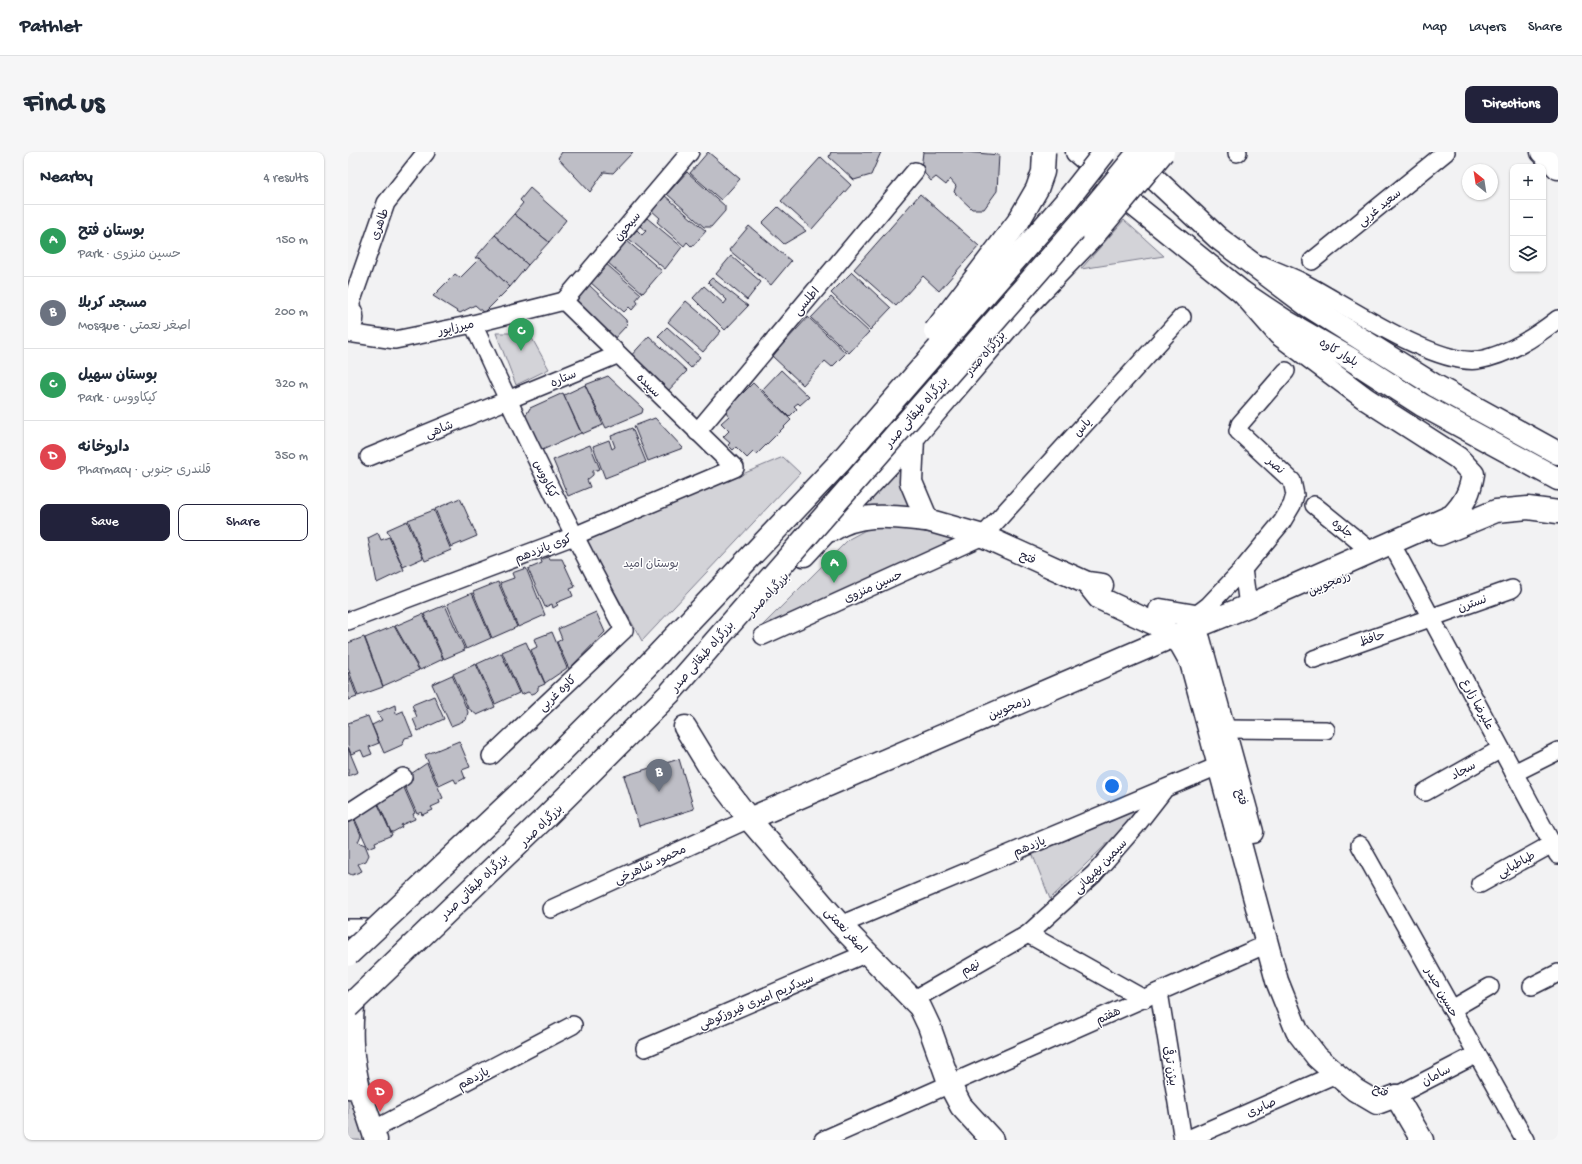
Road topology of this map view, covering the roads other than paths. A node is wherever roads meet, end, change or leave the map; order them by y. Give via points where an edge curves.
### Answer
1 (426, 152) edge
2 (690, 152) edge
3 (1034, 152) edge
4 (1044, 152) edge
5 (1105, 152) edge
6 (1139, 152) edge
7 (1163, 152) edge
8 (1446, 152) edge
9 (1542, 152) edge
10 (1086, 154) edge
11 (1558, 168) edge
12 (915, 171) dead end
13 (1156, 180) dead end
14 (1134, 205) dead end
15 (1240, 255) junction
16 (1312, 261) dead end
17 (997, 278) junction
18 (1243, 293) junction
19 (564, 301) junction
20 (349, 305) edge
21 (1182, 317) dead end
22 (1558, 318) edge
23 (473, 324) junction
24 (348, 332) edge
25 (617, 354) junction
26 (1286, 371) dead end
27 (508, 401) junction
28 (697, 432) junction
29 (913, 438) junction
30 (1558, 453) edge
31 (369, 457) dead end
32 (839, 463) junction
33 (735, 468) joint
34 (1558, 480) edge
35 (1314, 505) dead end
36 (1558, 512) edge
37 (927, 520) junction
38 (574, 536) junction
39 (983, 536) junction
40 (819, 538) junction
41 (1387, 549) junction
42 (1243, 569) junction
43 (1087, 583) junction
44 (1512, 589) dead end
45 (1248, 606) junction
46 (1431, 618) junction
47 (348, 622) edge
48 (624, 630) joint
49 (1189, 633) junction
50 (763, 636) dead end
51 (1314, 659) dead end
52 (685, 727) dead end
53 (1224, 729) junction
54 (1326, 730) dead end
55 (1501, 749) junction
56 (1558, 752) edge
57 (491, 756) dead end
58 (1225, 763) junction
59 (1514, 773) junction
60 (403, 777) dead end
61 (1163, 790) junction
62 (1425, 792) dead end
63 (348, 813) edge
64 (750, 818) junction
65 (1360, 845) dead end
66 (1555, 850) edge
67 (1480, 884) dead end
68 (551, 909) dead end
69 (840, 925) junction
70 (357, 928) edge
71 (1028, 934) junction
72 (1273, 942) junction
73 (348, 946) edge
74 (867, 953) junction
75 (348, 955) edge
76 (1558, 973) edge
77 (1532, 986) dead end
78 (1490, 987) dead end
79 (1152, 995) junction
80 (913, 1000) junction
81 (350, 1008) edge
82 (1452, 1009) junction
83 (573, 1025) dead end
84 (645, 1048) dead end
85 (1477, 1054) junction
86 (1342, 1072) junction
87 (950, 1085) junction
88 (352, 1086) edge
89 (1396, 1096) junction
90 (375, 1135) edge
91 (823, 1140) edge
92 (992, 1140) edge
93 (1183, 1140) edge
94 (1186, 1140) edge
95 (1422, 1140) edge
96 (1525, 1140) edge

1 - 20 street, طاهری via 386,203
2 - 19 street, سیحون
3 - 17 main road via 1039,160 1042,179 1037,196
4 - 32 main road, bridge via 1043,172 1018,222
5 - 32 main road, بزرگراه طبقاتی صدر, bridge via 1068,199
6 - 81 main road, بزرگراه طبقاتی صدر, bridge via 1063,243 669,694 548,816
7 - 29 main road, بزرگراه صدر, bridge via 1094,235 1024,308
8 - 16 street, سعید غربی
9 - 11 main road
10 - 17 main road via 1064,194
12 - 28 street, اطلسی
13 - 15 main road, بلوار کاوه
14 - 18 main road, بلوار کاوه
15 - 22 street via 1301,282 1417,346 1447,357 1477,360 1510,350
15 - 30 main road, بلوار کاوه via 1306,305 1434,385
17 - 70 main road via 836,461 643,664 521,787
18 - 34 main road, بلوار کاوه via 1422,405
18 - 41 main road, رزمجوبین via 1279,334 1366,399 1458,458 1473,474 1471,490 1463,506 1452,516
19 - 23 street, میرزاپور
19 - 25 street, سپیده
20 - 24 street via 355,320
21 - 39 street, یاس
23 - 24 street, میرزاپور via 395,340
23 - 27 street, کیکاووس
25 - 27 street, ستاره
25 - 28 street, سپیده
26 - 42 street, نصر via 1240,424 1238,431 1292,481 1295,494 1282,522
27 - 31 street, شاهی
27 - 38 street, کیکاووس
28 - 33 street, سپیده
29 - 37 main road via 911,482
29 - 40 main road, بزرگراه صدر
32 - 75 main road, بزرگراه طبقاتی صدر, bridge via 624,690 524,790
33 - 38 street, کوی پانزدهم
35 - 41 street, جلوه
36 - 41 main road, رزمجوبین via 1528,508 1496,511
37 - 39 main road, فتح
37 - 40 main road, فتح via 887,516 863,517 841,524
38 - 47 street, کوی پانزدهم
38 - 48 street, کیکاووس
39 - 43 main road, فتح
39 - 50 street, حسین منزوی
40 - 81 main road, بزرگراه صدر via 672,696 550,818
41 - 45 main road, رزمجوبین
41 - 46 street, علیرضا زارع
41 - 49 main road, رزمجوبین
42 - 45 street
42 - 49 street, نصر via 1208,606
43 - 49 main road, فتح via 1104,585 1160,610
43 - 49 main road via 1099,598 1155,624
44 - 46 street, نسترن
45 - 49 main road, رزمجوبین
46 - 51 street, حافظ
46 - 55 street, علیرضا زارع
48 - 57 street, کاوه غربی
49 - 53 main road, فتح
49 - 58 main road, فتح via 1191,662
49 - 64 main road, رزمجوبین
52 - 64 main road, اصغر نعمتی via 710,768
53 - 54 street
53 - 58 main road, فتح
55 - 59 street, علیرضا زارع
55 - 62 street, سجاد
56 - 59 street
58 - 61 street, یازدهم
58 - 72 main road, فتح
59 - 66 street, علیرضا زارع
60 - 63 street
61 - 69 street, یازدهم
61 - 71 street, سیمین بهبهانی via 1094,874
64 - 68 street, محمود شاهرخی
64 - 69 main road, اصغر نعمتی
65 - 82 street, حسین حیدر
66 - 67 street, طباطبایی
69 - 74 main road, اصغر نعمتی
70 - 73 main road
71 - 79 street
71 - 80 street, نهم
72 - 79 street, هفتم
72 - 86 main road, فتح via 1310,1023
74 - 80 main road, اصغر نعمتی
74 - 84 street, سیدکریم امیری فیروزکوهی
76 - 77 street
78 - 82 street
79 - 87 street, هفتم
79 - 93 street, بیژن ترقی
80 - 87 main road, اصغر نعمتی via 924,1015
81 - 88 main road
82 - 85 street, حسین حیدر
83 - 90 street, یازدهم
85 - 89 street, سامان
85 - 96 street, حسین حیدر
86 - 89 main road, فتح
86 - 94 street, صابری
87 - 91 street, هفتم
87 - 92 main road, اصغر نعمتی via 965,1111
88 - 90 main road
89 - 95 main road

